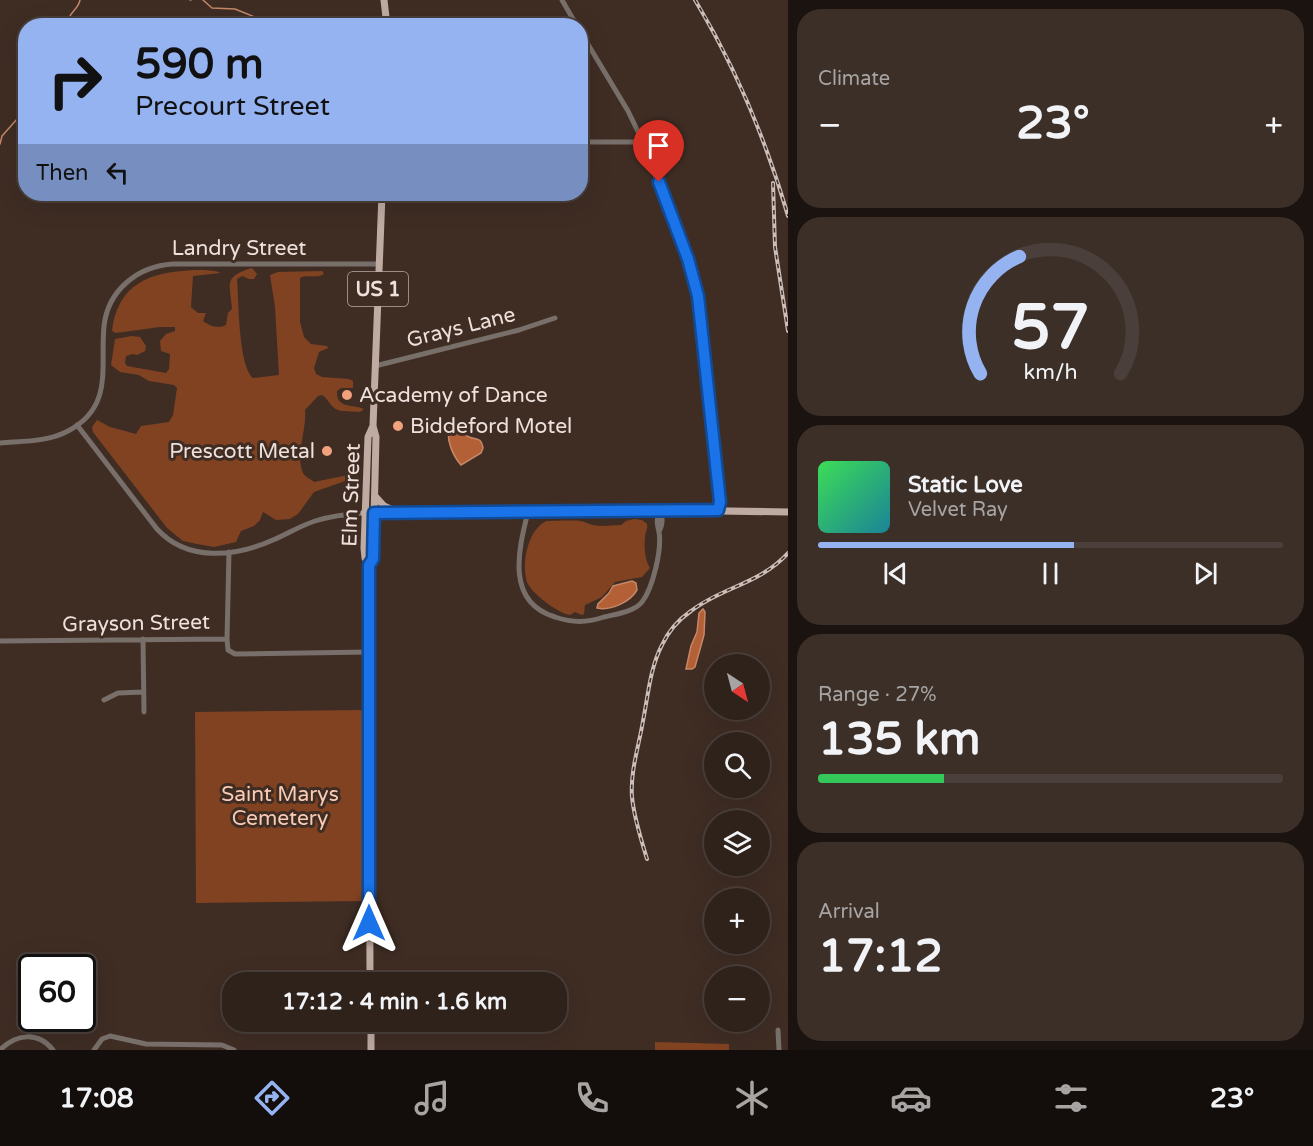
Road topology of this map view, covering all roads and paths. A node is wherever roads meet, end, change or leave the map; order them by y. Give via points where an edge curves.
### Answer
1 (384, 0) edge
2 (562, 0) edge
3 (386, 18) edge
4 (573, 18) edge
5 (588, 44) edge
6 (588, 142) edge
7 (643, 142) junction
8 (382, 201) edge
9 (379, 264) junction
10 (555, 318) dead end
11 (375, 366) junction
12 (77, 425) junction
13 (373, 426) junction
14 (0, 443) edge
15 (374, 496) junction
16 (660, 510) junction
17 (718, 510) junction
18 (528, 512) junction
19 (788, 512) edge
20 (364, 513) junction
21 (374, 513) junction
22 (399, 513) junction
23 (229, 552) junction
24 (369, 565) junction
25 (143, 639) junction
26 (227, 639) junction
27 (0, 641) edge
28 (369, 652) junction
29 (144, 692) junction
30 (104, 700) dead end
31 (144, 712) dead end
32 (370, 972) edge
33 (778, 1030) dead end
34 (370, 1032) edge
35 (172, 1047) edge
36 (0, 1050) edge
37 (53, 1050) edge
38 (94, 1050) edge
39 (234, 1050) edge
40 (371, 1050) edge
41 (779, 1050) edge

1 - 3 main road
2 - 4 street
5 - 7 street
6 - 7 street
7 - 17 street via 696,286
8 - 9 main road, Elm Street / US 1
9 - 11 main road, Elm Street / US 1
9 - 12 street, Landry Street via 173,264 140,273 118,290 110,304 104,326 102,388 92,410
10 - 11 street, Grays Lane
11 - 13 main road, Elm Street / US 1
12 - 14 street, Landry Street via 53,437
12 - 23 street via 167,539 197,552
13 - 15 main road, Elm Street / US 1
13 - 20 main road, Elm Street / US 1 via 368,437
15 - 21 main road, Elm Street / US 1
15 - 22 main road
16 - 17 main road
16 - 18 main road
16 - 18 street via 663,518 655,572 640,604 591,621 569,622 536,609 525,594 518,555
17 - 19 main road
18 - 22 main road
20 - 21 main road
20 - 23 street via 319,520 264,544
20 - 24 main road, Elm Street / US 1 via 365,558
21 - 22 main road
21 - 24 main road, Elm Street / US 1 via 373,559
23 - 26 street
24 - 28 main road, Elm Street / US 1
25 - 26 street, Grayson Street
25 - 27 street, Grayson Street
25 - 29 street
26 - 28 street, Grayson Street via 228,650 235,654
28 - 32 main road, Elm Street / US 1
29 - 30 street via 118,693
29 - 31 street
33 - 41 street
34 - 40 main road
35 - 38 street via 110,1036 102,1039
35 - 39 street via 222,1045
36 - 37 street via 25,1036 40,1039

